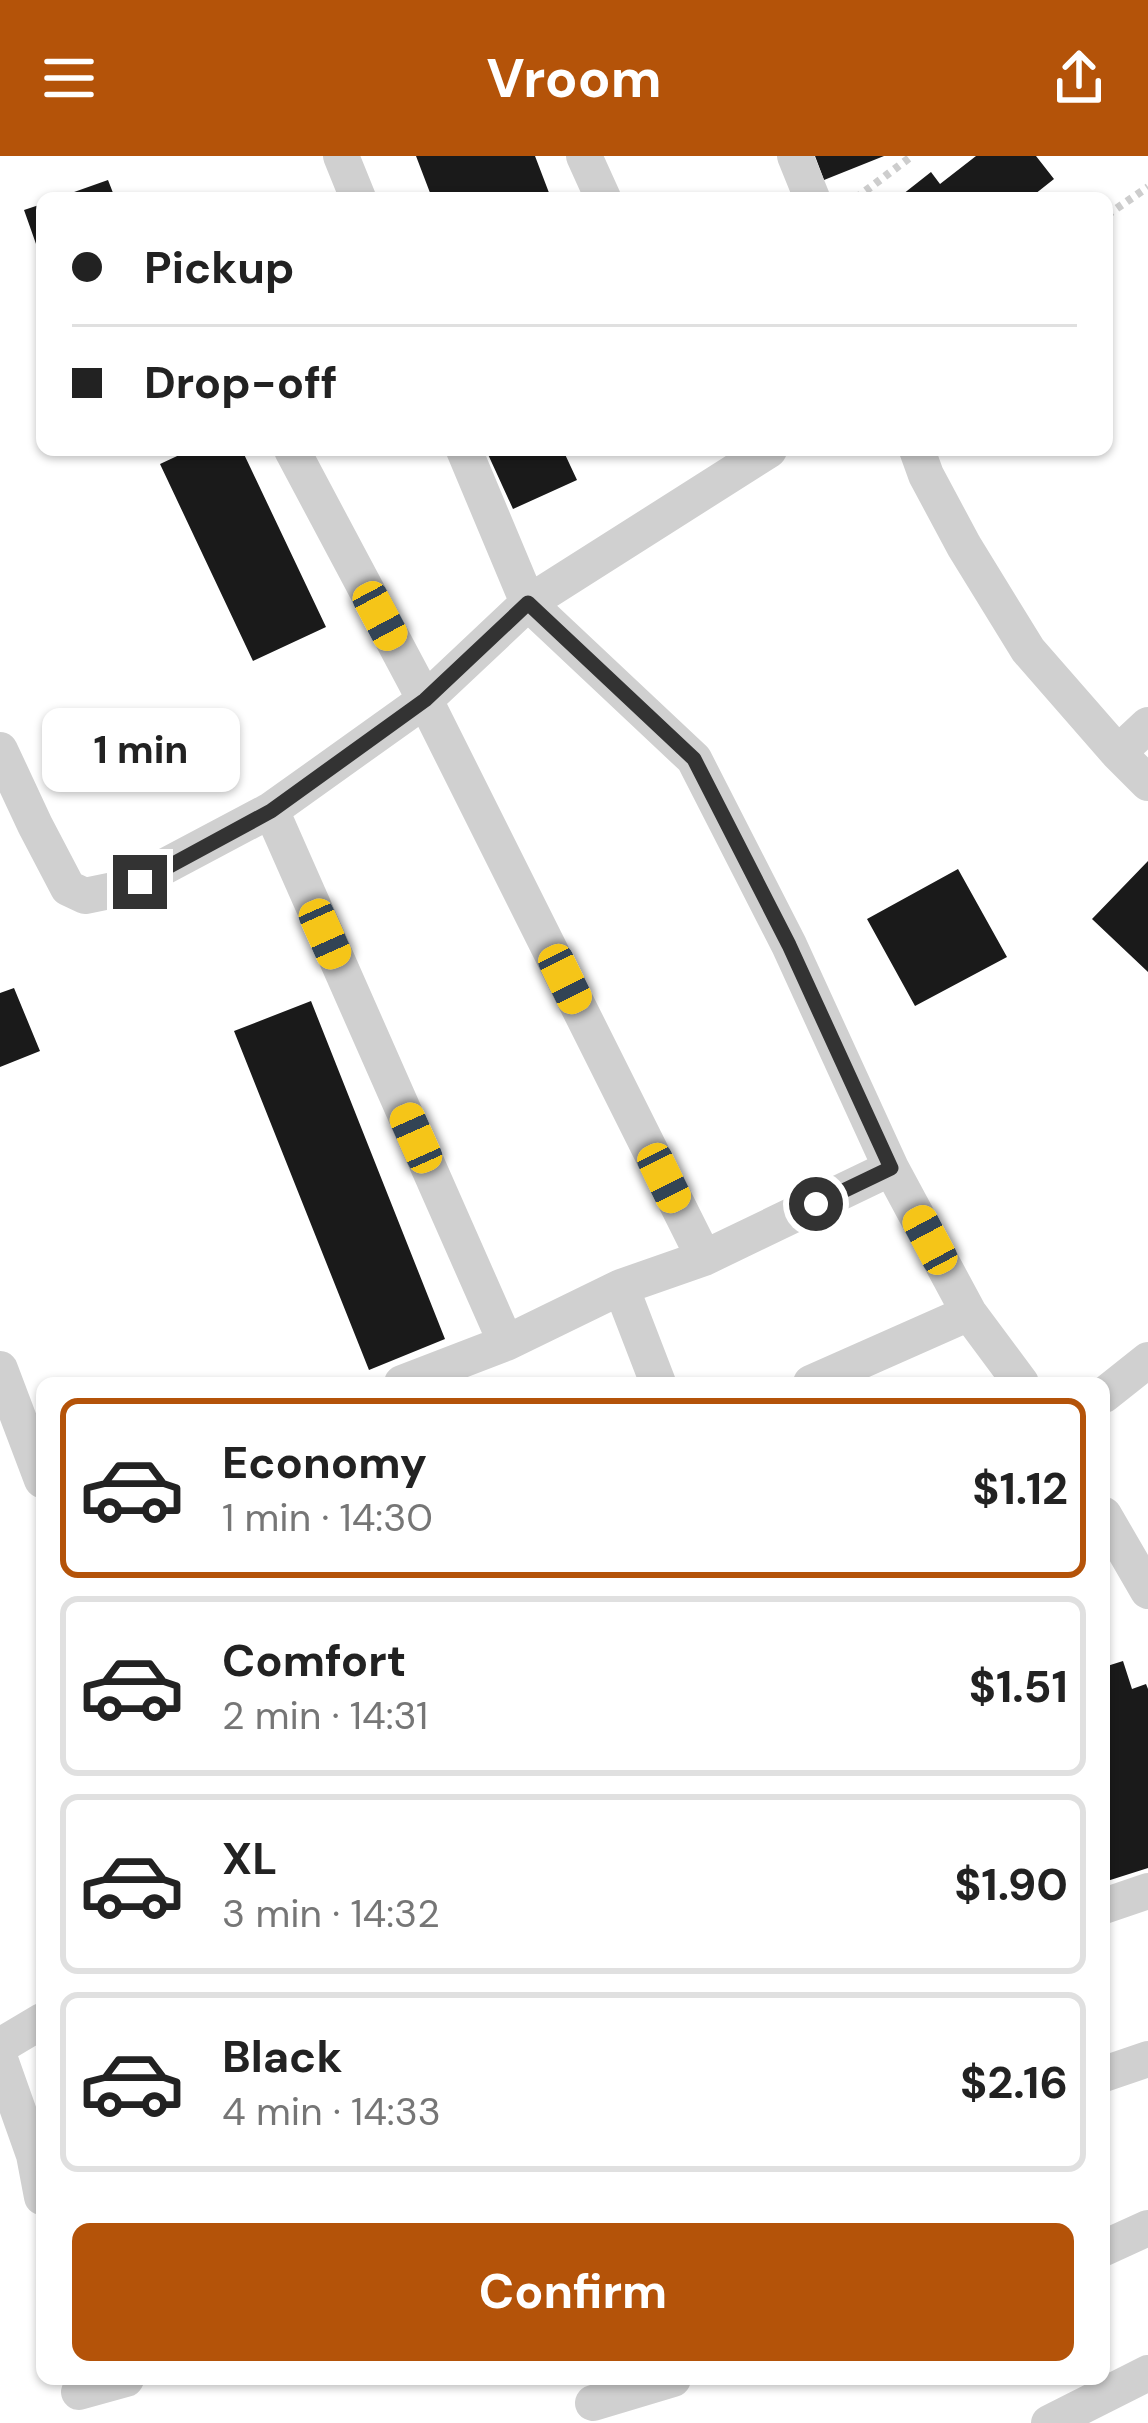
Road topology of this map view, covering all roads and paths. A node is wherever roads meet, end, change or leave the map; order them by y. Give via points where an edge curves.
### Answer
1 (341, 156) edge
2 (584, 156) edge
3 (794, 156) edge
4 (912, 156) edge
5 (1148, 187) edge
6 (356, 192) edge
7 (600, 192) edge
8 (809, 192) edge
9 (864, 192) edge
10 (1113, 211) edge
11 (295, 456) edge
12 (467, 456) edge
13 (919, 456) edge
14 (722, 464) edge
15 (528, 603) junction
16 (425, 700) junction
17 (1148, 725) edge
18 (0, 750) edge
19 (1118, 753) junction
20 (1148, 783) edge
21 (271, 811) junction
22 (891, 1168) junction
23 (704, 1258) junction
24 (621, 1287) junction
25 (969, 1312) junction
26 (506, 1343) junction
27 (1148, 1360) edge
28 (0, 1369) edge
29 (417, 1377) edge
30 (656, 1377) edge
31 (825, 1377) edge
32 (1017, 1377) edge
33 (1110, 1390) edge
34 (36, 1464) edge
35 (1110, 1525) edge
36 (1148, 1591) edge
37 (1148, 1891) edge
38 (1110, 1904) edge
39 (36, 2025) edge
40 (0, 2046) edge
41 (1148, 2059) edge
42 (0, 2060) edge
43 (1110, 2072) edge
44 (36, 2149) edge
45 (1148, 2228) edge
46 (1110, 2245) edge
47 (1148, 2373) edge
48 (111, 2385) edge
49 (652, 2385) edge
50 (80, 2398) edge
51 (593, 2402) edge
52 (1049, 2423) edge

1 - 6 street
2 - 7 street
3 - 8 street
4 - 9 path
5 - 10 path
11 - 16 street
12 - 15 street
13 - 19 street via 1028,650
14 - 15 street
15 - 16 street
15 - 22 street via 694,759
16 - 21 street
16 - 23 street
17 - 19 street
18 - 21 street via 68,888 85,896 140,882
19 - 20 street
21 - 26 street
22 - 23 street
22 - 25 street
23 - 24 street
24 - 26 street
24 - 30 street
25 - 31 street
25 - 32 street
26 - 29 street
27 - 33 street
28 - 34 street
35 - 36 street
37 - 38 street
39 - 40 street
41 - 43 street
42 - 44 street
45 - 46 street
47 - 52 street
48 - 50 street
49 - 51 street

